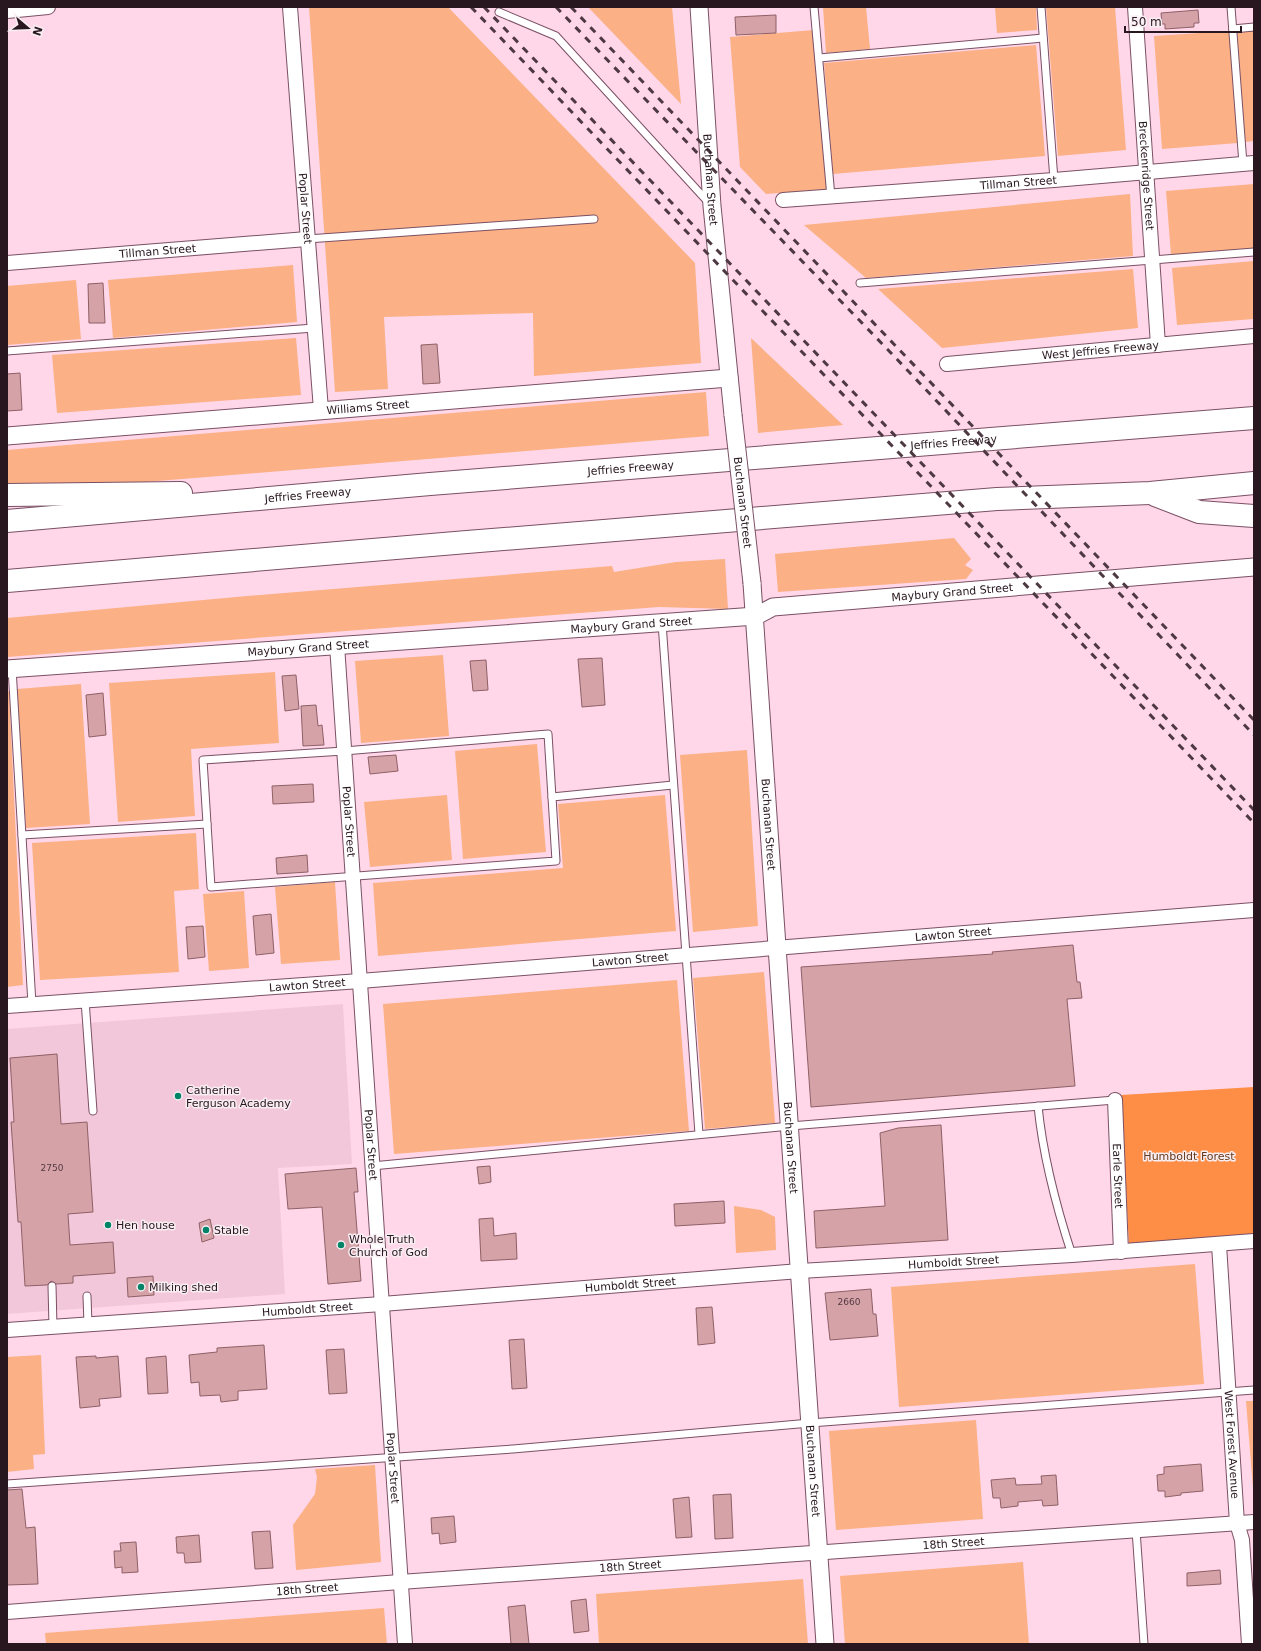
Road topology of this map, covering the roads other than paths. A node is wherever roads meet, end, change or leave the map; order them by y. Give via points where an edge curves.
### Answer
1 (48, 7) edge
2 (290, 7) edge
3 (699, 7) edge
4 (814, 7) edge
5 (1040, 7) edge
6 (1135, 7) edge
7 (1231, 7) edge
8 (7, 11) edge
9 (499, 12) dead end
10 (1254, 26) edge
11 (1233, 29) junction
12 (1043, 38) junction
13 (819, 58) junction
14 (1249, 163) edge
15 (1147, 172) junction
16 (1054, 180) junction
17 (831, 197) junction
18 (783, 200) dead end
19 (712, 206) junction
20 (594, 219) dead end
21 (307, 239) junction
22 (1254, 252) edge
23 (1153, 260) junction
24 (7, 263) edge
25 (860, 282) dead end
26 (314, 328) junction
27 (1254, 336) edge
28 (1158, 345) junction
29 (7, 351) edge
30 (947, 364) dead end
31 (729, 378) junction
32 (321, 410) junction
33 (1254, 418) edge
34 (7, 436) edge
35 (1254, 483) edge
36 (365, 491) junction
37 (1150, 493) junction
38 (7, 495) edge
39 (1254, 516) edge
40 (7, 521) edge
41 (1254, 567) edge
42 (7, 581) edge
43 (756, 616) junction
44 (662, 623) junction
45 (337, 645) junction
46 (10, 668) edge
47 (344, 751) junction
48 (673, 785) junction
49 (552, 797) junction
50 (207, 824) junction
51 (22, 835) junction
52 (353, 876) junction
53 (1254, 910) edge
54 (776, 947) junction
55 (686, 955) junction
56 (360, 981) junction
57 (85, 1000) junction
58 (32, 1004) junction
59 (7, 1006) edge
60 (1115, 1100) joint
61 (1038, 1106) junction
62 (93, 1110) dead end
63 (790, 1126) junction
64 (699, 1134) junction
65 (372, 1166) junction
66 (1254, 1241) edge
67 (1218, 1245) junction
68 (1121, 1252) junction
69 (1072, 1255) junction
70 (800, 1271) junction
71 (52, 1286) dead end
72 (87, 1296) dead end
73 (382, 1304) junction
74 (88, 1324) junction
75 (53, 1326) junction
76 (7, 1330) edge
77 (1254, 1390) edge
78 (1229, 1392) junction
79 (810, 1423) junction
80 (392, 1458) junction
81 (7, 1484) edge
82 (1254, 1522) edge
83 (1237, 1523) junction
84 (1136, 1530) junction
85 (819, 1552) junction
86 (400, 1582) junction
87 (7, 1612) edge
88 (405, 1644) edge
89 (825, 1644) edge
90 (1144, 1644) edge
91 (1249, 1644) edge

1 - 8 street
2 - 21 street, Poplar Street
3 - 19 street, Buchanan Street
4 - 13 lane
5 - 12 lane
6 - 15 street, Breckenridge Street
7 - 11 lane
9 - 19 lane via 556,36
10 - 11 lane
11 - 14 lane
12 - 13 lane
12 - 16 lane
13 - 17 lane
14 - 15 street, Tillman Street
15 - 16 street, Tillman Street
15 - 23 street, Breckenridge Street
16 - 17 street, Tillman Street
17 - 18 street, Tillman Street
19 - 31 street, Buchanan Street
20 - 21 lane
21 - 24 street, Tillman Street
21 - 26 street, Poplar Street
22 - 23 lane
23 - 25 lane
23 - 28 street, Breckenridge Street
26 - 29 lane
26 - 32 street, Poplar Street
27 - 28 street, West Jeffries Freeway
28 - 30 street, West Jeffries Freeway
31 - 32 street, Williams Street
31 - 43 street, Buchanan Street, bridge
32 - 34 street, Williams Street
33 - 36 highway, Jeffries Freeway
35 - 37 highway
36 - 38 highway
36 - 40 highway, Jeffries Freeway
37 - 39 highway via 1199,512
37 - 42 highway via 981,501
41 - 43 street, Maybury Grand Street via 773,607
43 - 44 street, Maybury Grand Street
43 - 54 street, Buchanan Street
44 - 45 street, Maybury Grand Street
44 - 48 lane
45 - 46 street, Maybury Grand Street
45 - 47 street, Poplar Street
46 - 51 lane
47 - 49 lane via 548,734
47 - 50 lane via 203,760
47 - 52 street, Poplar Street
48 - 49 lane
48 - 55 lane
49 - 52 lane via 556,861
50 - 51 lane
50 - 52 lane via 211,887
51 - 58 lane
52 - 56 street, Poplar Street
53 - 54 street, Lawton Street
54 - 55 street, Lawton Street
54 - 63 street, Buchanan Street
55 - 56 street, Lawton Street
55 - 64 lane
56 - 57 street, Lawton Street
56 - 65 street, Poplar Street
57 - 58 street, Lawton Street
57 - 62 lane
58 - 59 street, Lawton Street
60 - 61 lane
60 - 68 street, Earle Street
61 - 63 lane
61 - 69 lane via 1042,1140 1059,1216
63 - 64 lane
63 - 70 street, Buchanan Street
64 - 65 lane
65 - 73 street, Poplar Street
66 - 67 street, Humboldt Street
67 - 68 street, Humboldt Street
67 - 78 street, West Forest Avenue
68 - 69 street, Humboldt Street
69 - 70 street, Humboldt Street
70 - 73 street, Humboldt Street
70 - 79 street, Buchanan Street
71 - 75 lane
72 - 74 lane
73 - 74 street, Humboldt Street
73 - 80 street, Poplar Street
74 - 75 street, Humboldt Street
75 - 76 street, Humboldt Street
77 - 78 lane
78 - 79 lane
78 - 83 street, West Forest Avenue
79 - 80 lane
79 - 85 street, Buchanan Street
80 - 81 lane
80 - 86 street, Poplar Street
82 - 83 street, 18th Street
83 - 84 street, 18th Street
83 - 91 street, West Forest Avenue via 1242,1540
84 - 85 street, 18th Street
84 - 90 lane
85 - 86 street, 18th Street
85 - 89 street, Buchanan Street
86 - 87 street, 18th Street
86 - 88 street, Poplar Street

